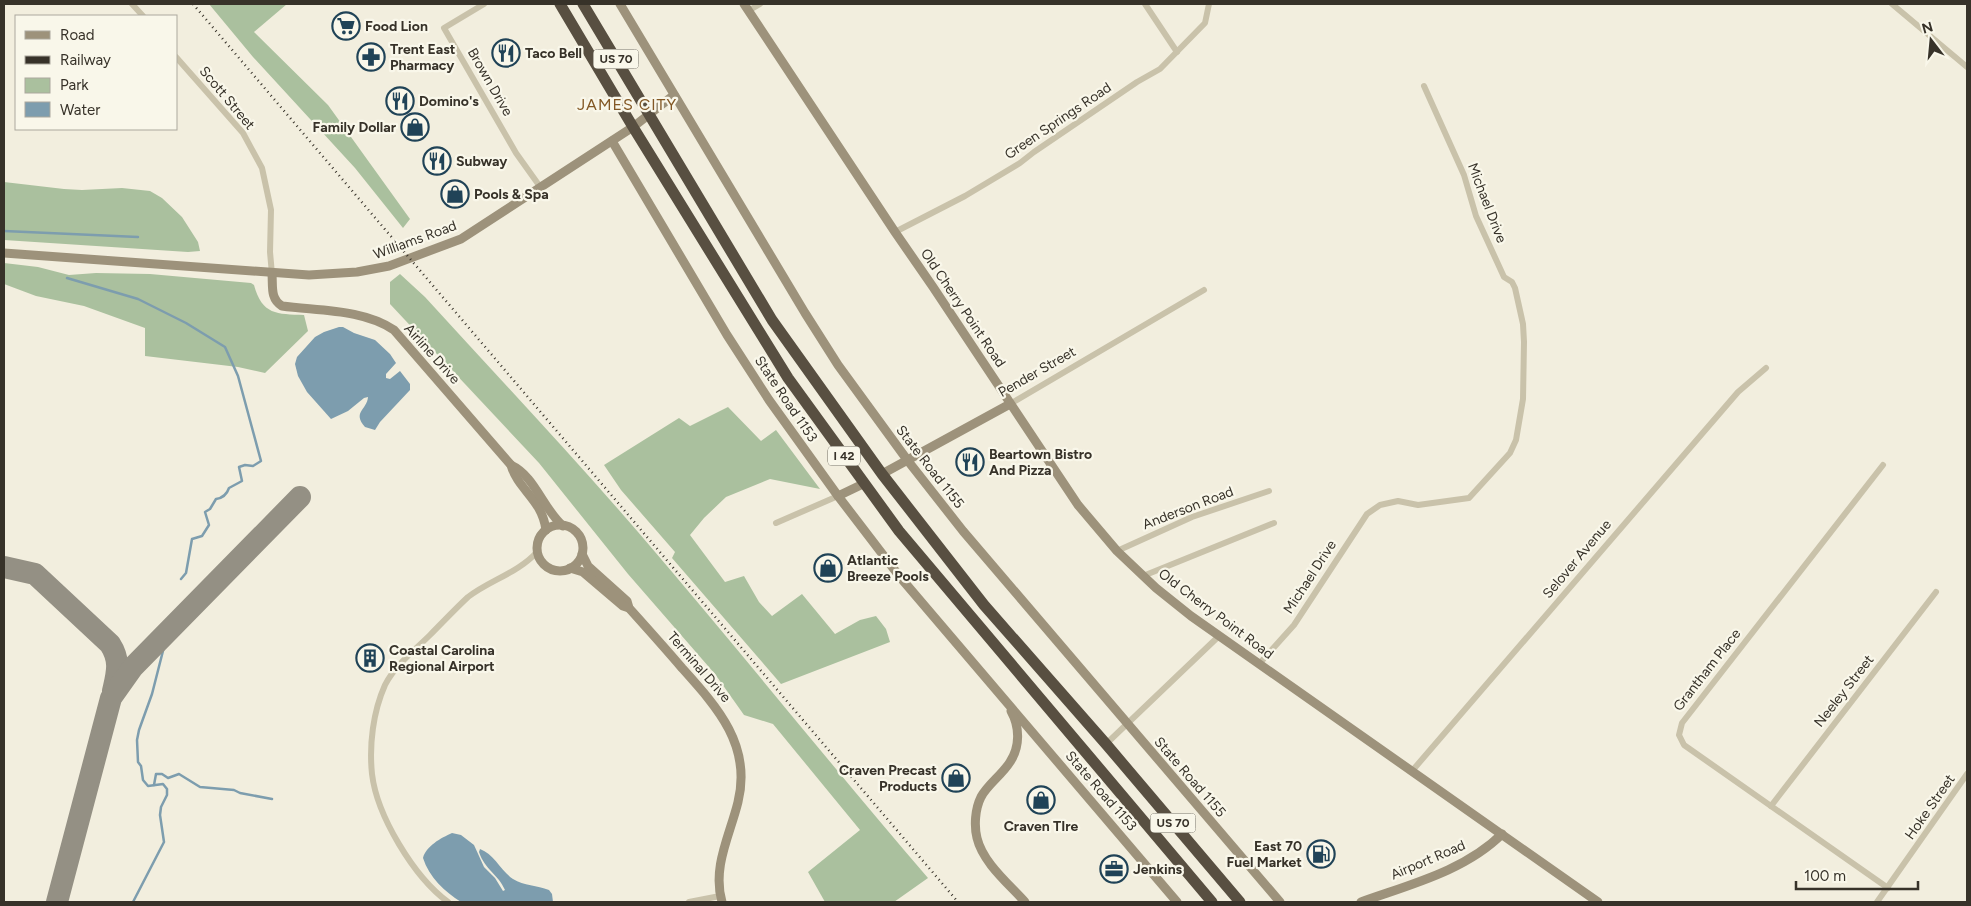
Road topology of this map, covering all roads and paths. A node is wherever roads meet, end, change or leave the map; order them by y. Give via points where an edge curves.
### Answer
1 (132, 4) edge
2 (484, 4) edge
3 (560, 4) edge
4 (583, 4) edge
5 (620, 4) edge
6 (760, 4) edge
7 (1145, 4) edge
8 (1209, 4) edge
9 (1892, 4) edge
10 (746, 8) edge
11 (142, 15) edge
12 (1177, 52) junction
13 (178, 59) edge
14 (1967, 67) edge
15 (1424, 86) dead end
16 (674, 95) junction
17 (649, 115) junction
18 (633, 127) junction
19 (612, 141) junction
20 (540, 188) junction
21 (895, 232) junction
22 (4, 253) edge
23 (272, 274) junction
24 (1204, 290) dead end
25 (1766, 368) dead end
26 (1010, 404) junction
27 (908, 461) junction
28 (511, 465) junction
29 (1883, 465) dead end
30 (882, 474) junction
31 (864, 484) junction
32 (1269, 491) dead end
33 (838, 496) junction
34 (776, 523) dead end
35 (1274, 524) dead end
36 (563, 526) junction
37 (546, 530) junction
38 (1116, 551) junction
39 (538, 552) junction
40 (582, 554) junction
41 (570, 568) junction
42 (1142, 576) junction
43 (1936, 592) dead end
44 (629, 608) junction
45 (1219, 636) junction
46 (1259, 664) junction
47 (1004, 698) junction
48 (1127, 724) junction
49 (1106, 744) junction
50 (1412, 772) junction
51 (1967, 774) edge
52 (1771, 806) junction
53 (1502, 834) junction
54 (1888, 888) junction
55 (721, 899) edge
56 (448, 902) edge
57 (689, 902) edge
58 (1025, 902) edge
59 (1177, 902) edge
60 (1212, 902) edge
61 (1240, 902) edge
62 (1280, 902) edge
63 (1361, 902) edge
64 (1598, 902) edge
65 (1877, 902) edge

1 - 11 street
2 - 20 street, Brown Drive via 444,28
3 - 18 highway, I 42
4 - 17 highway, US 70
5 - 16 street, State Road 1155
6 - 10 street
7 - 12 street
8 - 12 street, Green Springs Road via 1206,24
9 - 14 street
10 - 21 street, Old Cherry Point Road
12 - 21 street, Green Springs Road via 1160,69 1020,164
13 - 23 street, Scott Street via 243,133 262,168 271,210
15 - 46 street, Michael Drive via 1464,175 1476,216 1504,277 1512,282 1520,308 1524,342 1523,399 1516,440 1510,453 1468,498 1418,505 1398,501 1380,505 1366,514 1294,625
16 - 17 street, Williams Road
16 - 27 street, State Road 1155 via 804,312
17 - 18 street, Williams Road
17 - 30 highway, US 70 via 772,320
18 - 19 street, Williams Road
18 - 31 highway, I 42 via 788,378
19 - 20 street, Williams Road
19 - 33 street, State Road 1153 via 769,400
20 - 23 street, Williams Road via 461,239 389,266 333,275
21 - 26 street, Old Cherry Point Road
22 - 23 street, Williams Road
23 - 28 street, Airline Drive via 273,298 282,306 358,315 394,330
24 - 26 street, Pender Street
25 - 50 street, Selover Avenue via 1738,392
26 - 27 street, Pender Street
26 - 38 street, Old Cherry Point Road via 1078,505
27 - 30 street, Pender Street
27 - 48 street, State Road 1155
28 - 36 street, Terminal Drive via 519,469
28 - 37 street via 513,473 542,512
29 - 52 street, Grantham Place via 1682,723 1680,735 1684,745
30 - 49 highway, US 70 via 984,605
31 - 33 street
31 - 60 highway, I 42 via 899,531
32 - 38 street, Anderson Road via 1192,517
33 - 34 street
33 - 47 street, State Road 1153 via 895,570
35 - 42 street
36 - 37 street
36 - 40 street, Terminal Drive via 571,528 581,539
37 - 39 street via 539,540
38 - 42 street, Old Cherry Point Road
39 - 41 street, Terminal Drive via 550,569 564,571
39 - 56 street via 521,567 469,596 389,678 380,698 371,747 376,794 404,852 434,892
40 - 41 street
40 - 44 street, Terminal Drive via 588,566 627,601
41 - 44 street, Terminal Drive via 582,572
42 - 45 street, Old Cherry Point Road
43 - 52 street, Neeley Street
44 - 55 street, Terminal Drive via 717,708 732,734 740,788 722,855
45 - 46 street, Old Cherry Point Road
45 - 48 street
46 - 50 street, Old Cherry Point Road
47 - 58 street, State Road 1153 via 1019,734 1017,747 1011,762 980,797 975,820 978,840 988,860
47 - 59 street, State Road 1153
48 - 49 street
48 - 62 street, State Road 1155
49 - 61 highway, US 70
50 - 53 street, Old Cherry Point Road
51 - 54 street, Hoke Street
52 - 54 street, Grantham Place
53 - 63 street, Airport Road via 1486,849 1460,864
53 - 64 street, Old Cherry Point Road
54 - 65 street, Hoke Street
55 - 57 street, Terminal Drive

